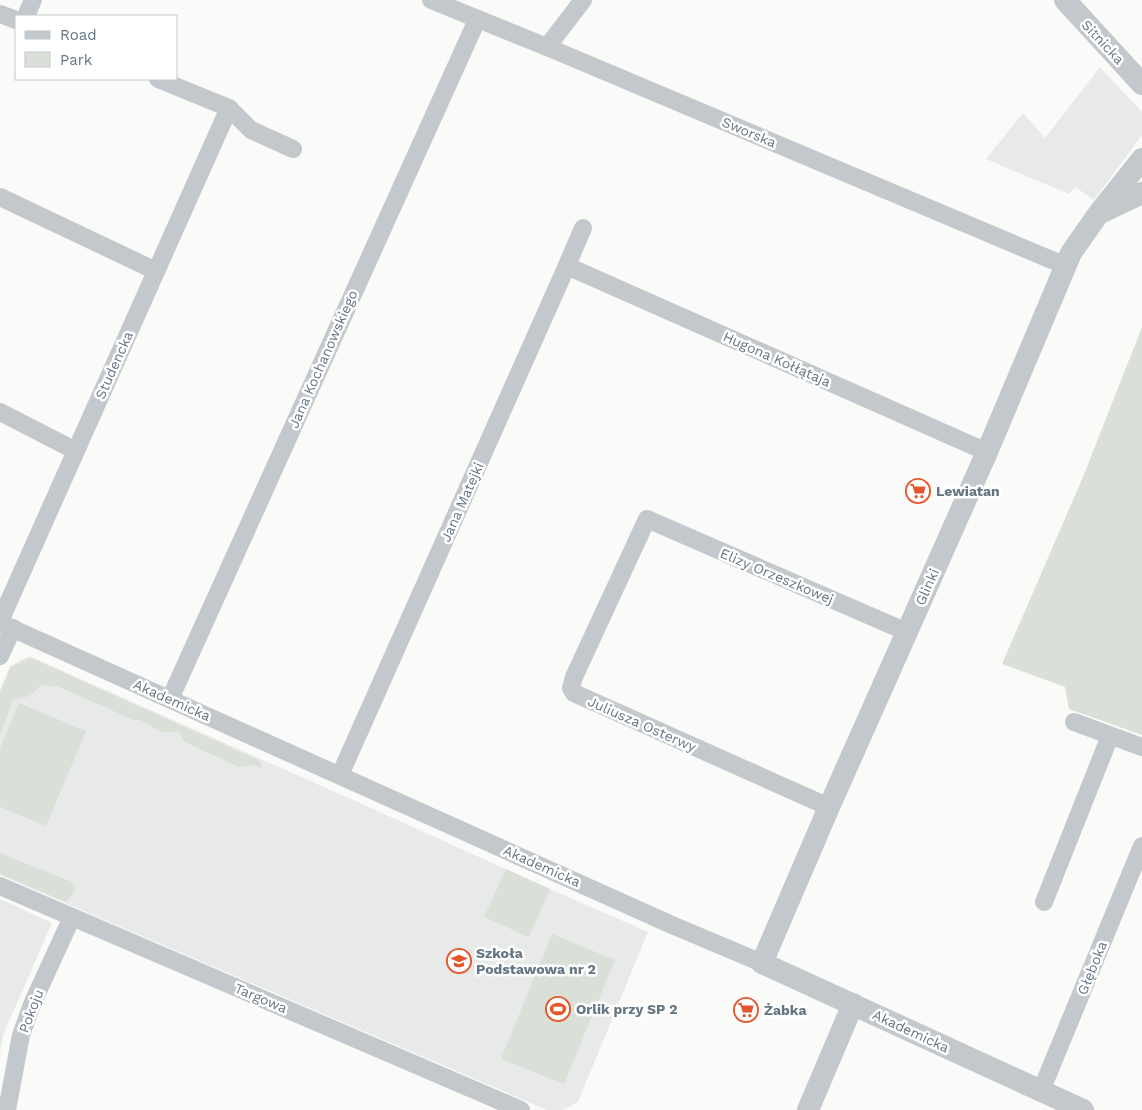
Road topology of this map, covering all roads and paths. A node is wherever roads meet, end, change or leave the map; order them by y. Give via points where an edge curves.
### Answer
1 (33, 0) edge
2 (430, 0) edge
3 (582, 0) edge
4 (1065, 0) edge
5 (0, 14) edge
6 (26, 15) edge
7 (15, 20) edge
8 (477, 20) junction
9 (547, 47) junction
10 (160, 80) edge
11 (1142, 84) edge
12 (229, 108) junction
13 (293, 149) dead end
14 (1142, 159) edge
15 (1142, 193) edge
16 (0, 197) edge
17 (1099, 213) junction
18 (583, 228) dead end
19 (567, 266) junction
20 (1066, 266) junction
21 (156, 271) junction
22 (0, 412) edge
23 (76, 451) junction
24 (987, 452) junction
25 (646, 519) joint
26 (4, 624) edge
27 (907, 632) junction
28 (0, 656) edge
29 (170, 699) junction
30 (1074, 722) dead end
31 (1110, 736) junction
32 (1142, 747) edge
33 (340, 775) junction
34 (829, 808) junction
35 (1142, 846) edge
36 (0, 886) edge
37 (1044, 902) dead end
38 (72, 917) junction
39 (762, 963) junction
40 (853, 1004) junction
41 (1041, 1091) junction
42 (8, 1110) edge
43 (521, 1110) edge
44 (808, 1110) edge
45 (1083, 1110) edge

1 - 6 street
2 - 8 street, Sworska
3 - 9 street
4 - 11 street, Sitnicka
5 - 7 street
8 - 9 street, Sworska
8 - 29 street, Jana Kochanowskiego
9 - 20 street, Sworska
10 - 12 street
12 - 13 street via 251,130
12 - 21 street, Studencka
14 - 17 street, Glinki
15 - 17 street
16 - 21 street
17 - 20 street, Glinki via 1071,253
18 - 19 street, Jana Matejki
19 - 24 street, Hugona Kołłątaja
19 - 33 street, Jana Matejki
20 - 24 street, Glinki
21 - 23 street, Studencka
22 - 23 street
23 - 26 street, Studencka
24 - 27 street, Glinki
25 - 27 street, Elizy Orzeszkowej
25 - 34 street, Juliusza Osterwy via 574,677 571,688 574,693
26 - 28 street, Studencka
26 - 29 street, Akademicka
27 - 34 street, Glinki
29 - 33 street, Akademicka
30 - 31 street
31 - 32 street
31 - 37 street
33 - 39 street, Akademicka
34 - 39 street, Glinki
35 - 41 street, Głęboka
36 - 38 street, Targowa
38 - 42 street, Pokoju via 21,1035
38 - 43 street, Targowa
39 - 40 street, Akademicka
40 - 41 street, Akademicka
40 - 44 street
41 - 45 street, Akademicka

